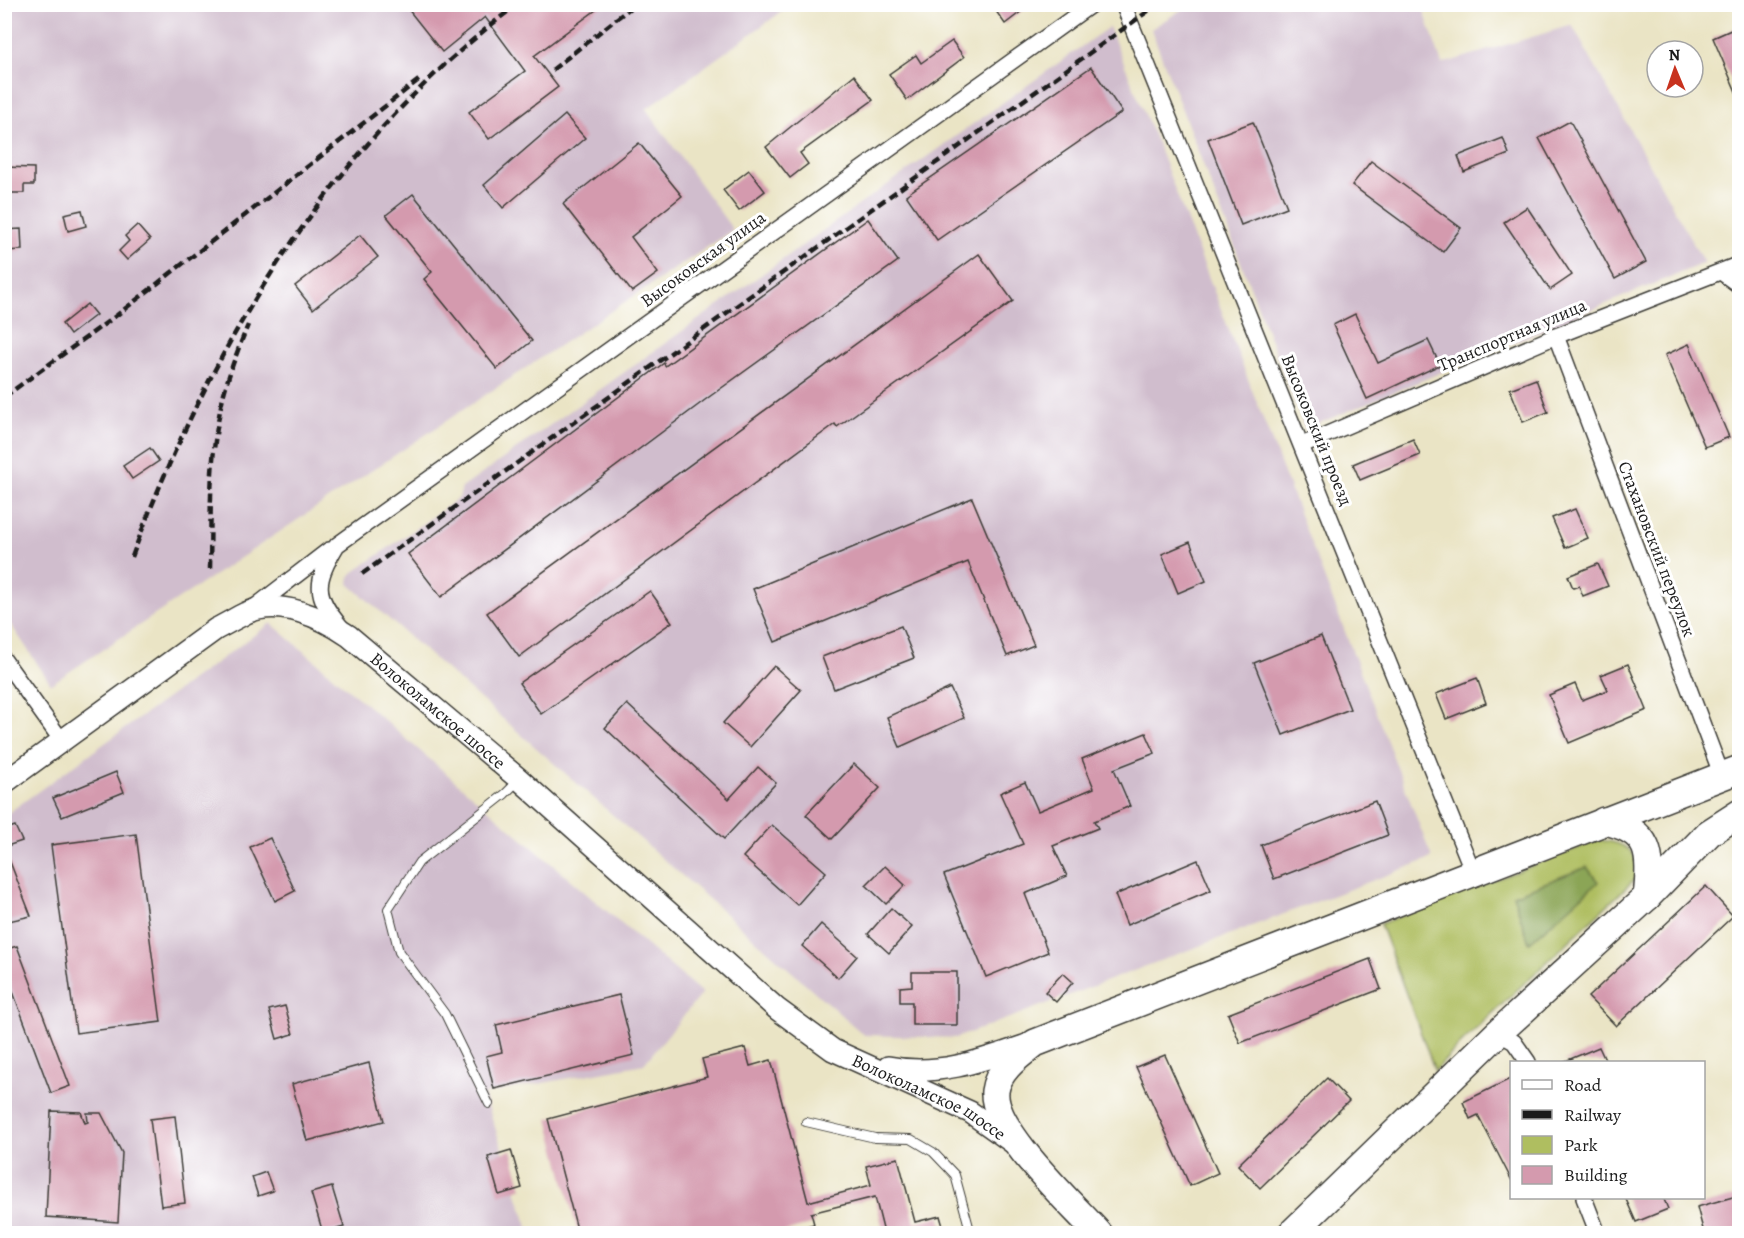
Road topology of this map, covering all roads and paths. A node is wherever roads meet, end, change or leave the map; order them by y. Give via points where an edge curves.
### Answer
1 (1092, 4) edge
2 (1123, 4) edge
3 (1740, 264) edge
4 (1721, 272) junction
5 (1740, 286) edge
6 (1556, 336) junction
7 (1302, 445) junction
8 (337, 545) junction
9 (248, 612) junction
10 (349, 636) junction
11 (4, 660) edge
12 (62, 741) junction
13 (1731, 773) edge
14 (519, 780) junction
15 (4, 783) edge
16 (1740, 813) edge
17 (1604, 821) junction
18 (1473, 872) junction
19 (1647, 897) junction
20 (1498, 1033) junction
21 (1035, 1042) junction
22 (833, 1050) junction
23 (1526, 1061) edge
24 (489, 1104) dead end
25 (806, 1122) dead end
26 (1020, 1149) junction
27 (1585, 1199) edge
28 (971, 1233) edge
29 (1099, 1233) edge
30 (1291, 1233) edge
31 (1598, 1233) edge

1 - 8 street, Высоковская улица
2 - 7 street, Высоковский проезд
3 - 4 street, Транспортная улица
4 - 5 street
4 - 6 street, Транспортная улица
6 - 7 street, Транспортная улица
6 - 13 street, Стахановский переулок
7 - 18 street, Высоковский проезд
8 - 9 street, Высоковская улица
8 - 10 street, Высоковская улица via 321,572 319,588 325,608
9 - 10 street, Волоколамское шоссе via 294,610 328,622
9 - 12 street, Волоколамское шоссе via 216,629
10 - 14 street, Волоколамское шоссе
11 - 12 street
12 - 15 street, Волоколамское шоссе
13 - 17 highway
14 - 22 street, Волоколамское шоссе via 777,1009
14 - 24 lane via 419,862 388,909 399,952 445,1014
16 - 19 highway via 1709,833
17 - 18 highway
17 - 19 highway via 1631,829 1643,840 1649,861
18 - 21 highway
19 - 20 highway
20 - 23 street via 1514,1042
20 - 30 highway
21 - 22 street, Волоколамское шоссе via 947,1070 927,1072 880,1066
21 - 26 highway via 1007,1066 995,1091 1000,1116
22 - 26 street, Волоколамское шоссе via 970,1113
25 - 28 lane via 875,1138 911,1139 933,1152 954,1175
26 - 29 highway
27 - 31 street

